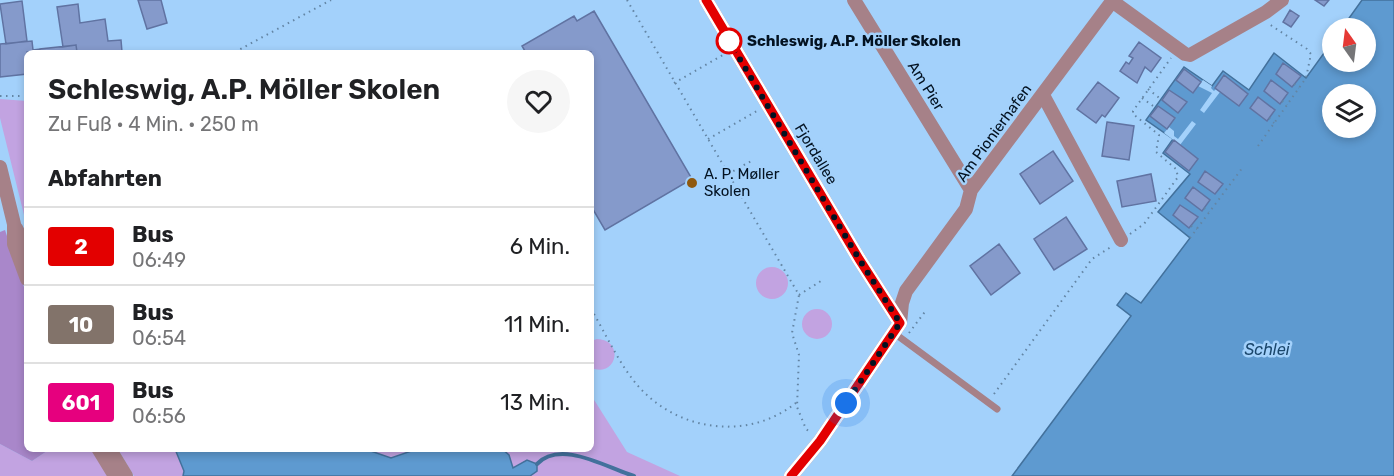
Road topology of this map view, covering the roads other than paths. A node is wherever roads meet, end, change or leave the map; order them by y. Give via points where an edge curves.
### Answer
1 (706, 0) edge
2 (854, 0) edge
3 (1282, 0) edge
4 (1113, 1) edge
5 (1043, 95) junction
6 (0, 167) edge
7 (971, 190) junction
8 (14, 225) junction
9 (1120, 240) dead end
10 (24, 244) edge
11 (24, 271) edge
12 (897, 328) junction
13 (996, 409) dead end
14 (100, 452) edge
15 (111, 452) edge
16 (115, 476) edge
17 (126, 476) edge
18 (791, 476) edge

1 - 12 street, Fjordallee
2 - 7 street, Am Pier
3 - 4 street via 1190,55
4 - 5 street, Am Pionierhafen
5 - 7 street, Am Pionierhafen
5 - 9 street
6 - 8 street
7 - 12 street, Am Pionierhafen via 966,209 906,291
8 - 10 street
8 - 11 street via 14,244
12 - 13 lane
12 - 18 street via 820,441
14 - 16 street
15 - 17 street

